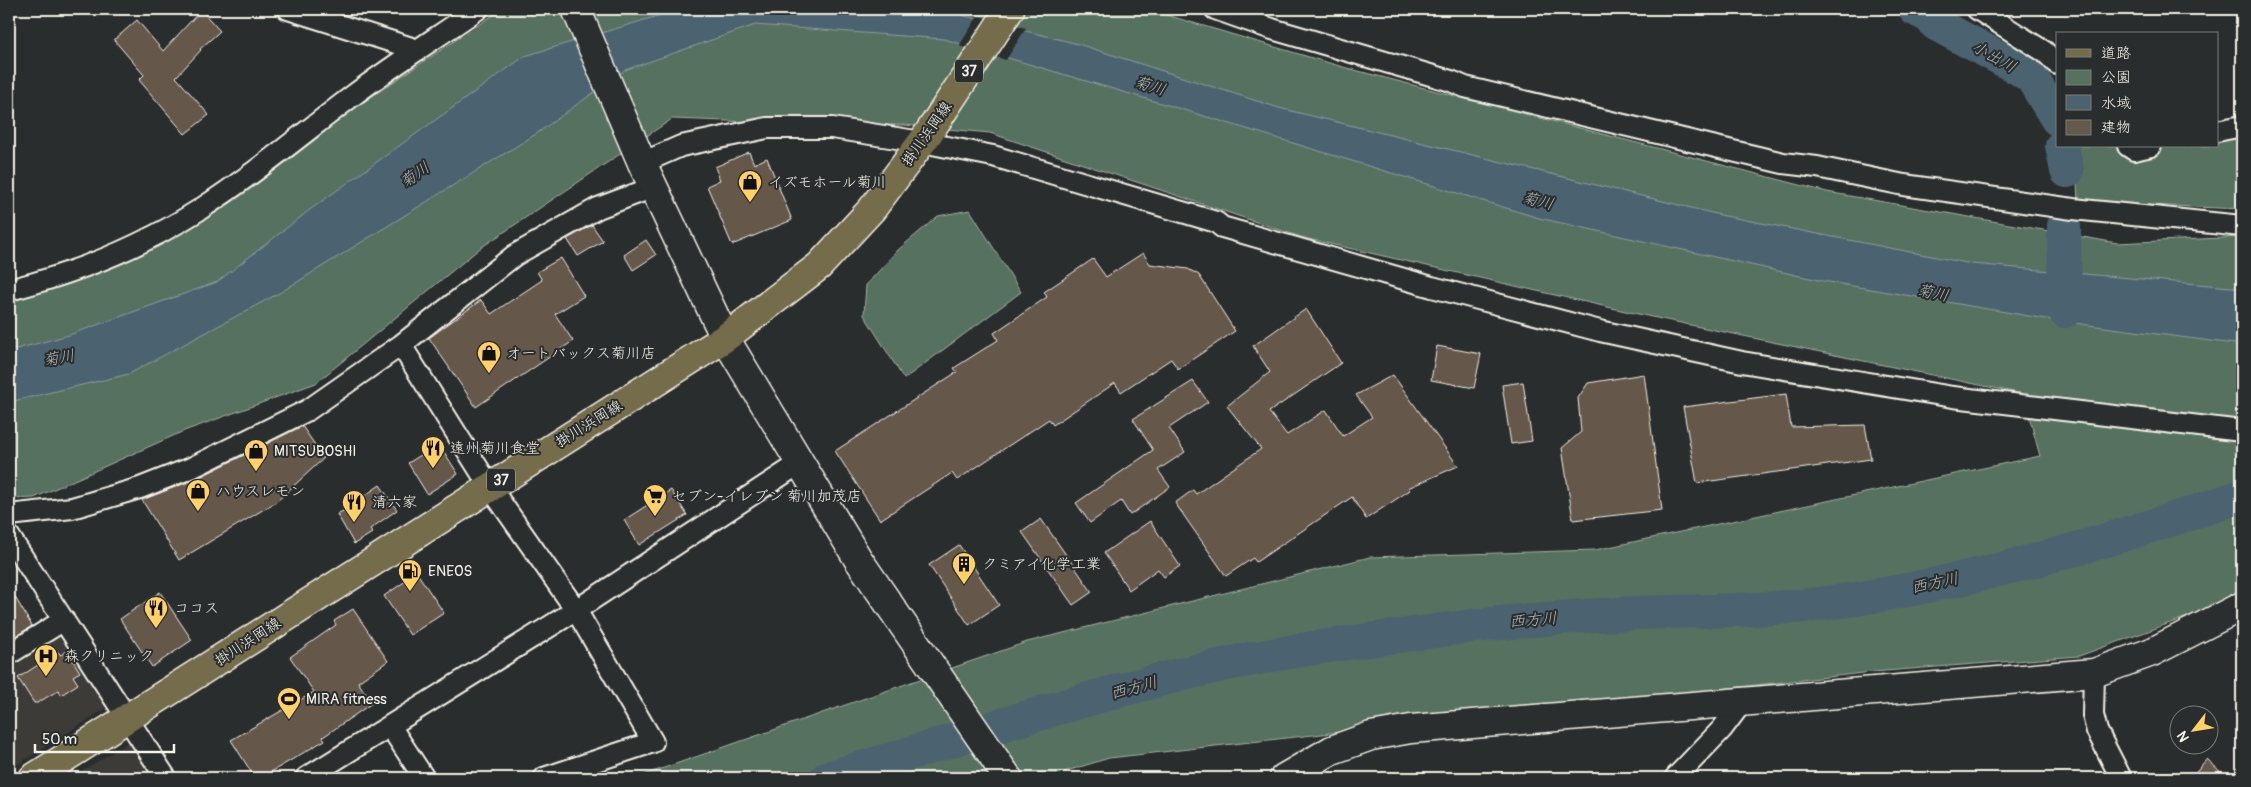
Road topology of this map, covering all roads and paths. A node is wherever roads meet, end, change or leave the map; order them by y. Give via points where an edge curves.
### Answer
1 (288, 9) edge
2 (478, 9) edge
3 (576, 9) edge
4 (1010, 9) edge
5 (1215, 9) edge
6 (1977, 9) edge
7 (418, 50) junction
8 (2056, 63) edge
9 (2242, 126) edge
10 (2218, 131) edge
11 (925, 138) junction
12 (640, 156) junction
13 (654, 188) junction
14 (2242, 226) edge
15 (9, 290) edge
16 (725, 338) junction
17 (401, 345) junction
18 (2242, 431) edge
19 (800, 463) junction
20 (490, 487) junction
21 (9, 515) edge
22 (9, 536) edge
23 (576, 610) junction
24 (2239, 613) edge
25 (64, 620) junction
26 (9, 654) edge
27 (2094, 673) junction
28 (1742, 701) junction
29 (128, 719) junction
30 (390, 726) junction
31 (33, 778) edge
32 (166, 778) edge
33 (306, 778) edge
34 (424, 778) edge
35 (544, 778) edge
36 (1008, 778) edge
37 (1284, 778) edge
38 (1675, 778) edge
39 (2121, 778) edge

1 - 7 street
2 - 7 street
3 - 12 street
4 - 11 main road, 掛川浜岡線 / 37
5 - 14 street via 1465,87 1783,163 1904,185 2073,209
6 - 8 street via 2045,52
7 - 15 street via 221,195 182,220 94,264
9 - 10 street
11 - 12 street via 832,128 767,128
11 - 16 main road, 掛川浜岡線 / 37 via 872,209 819,266
11 - 18 street via 1216,222 1231,230 1600,331 1742,362 1953,396
12 - 13 street
13 - 16 street
13 - 17 street via 598,208 515,255
16 - 19 street
16 - 20 main road, 掛川浜岡線 / 37
17 - 20 street
17 - 21 street via 308,410 191,468 140,488 72,508
19 - 23 street
19 - 36 street via 858,559
20 - 23 street
20 - 29 main road, 掛川浜岡線 / 37
22 - 25 street
23 - 30 street
23 - 35 street via 653,742
24 - 27 street via 2152,652
25 - 26 street
25 - 29 street
27 - 28 street
27 - 39 street via 2093,715 2097,731
28 - 37 street via 1411,729 1370,736 1332,750
28 - 38 street via 1722,729
29 - 31 main road, 掛川浜岡線 / 37
29 - 32 street
30 - 33 street
30 - 34 street

